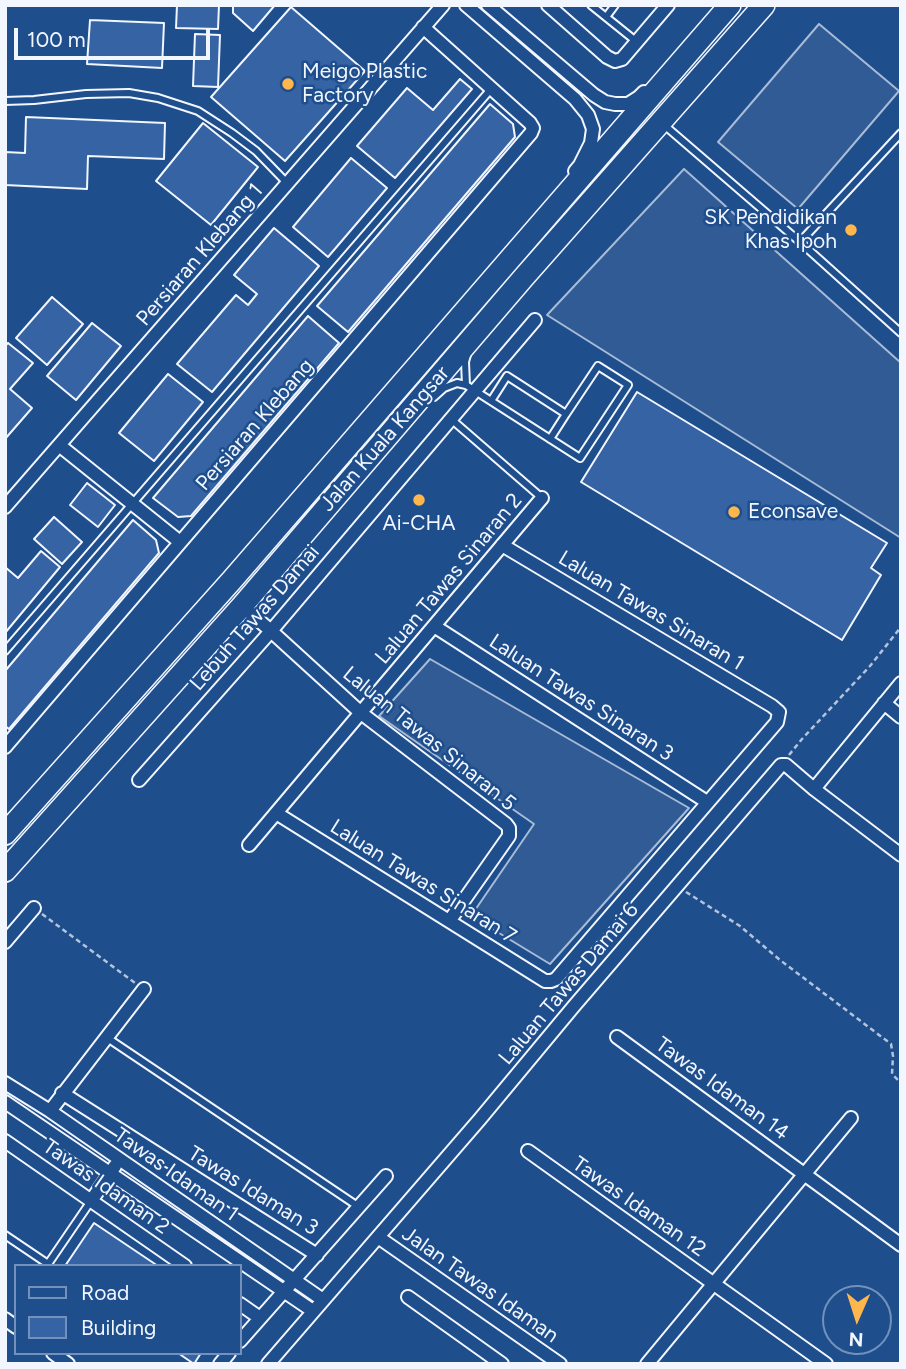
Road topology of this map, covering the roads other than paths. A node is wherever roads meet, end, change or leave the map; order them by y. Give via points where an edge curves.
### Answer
1 (443, 5) edge
2 (488, 5) edge
3 (548, 5) edge
4 (591, 5) edge
5 (615, 5) edge
6 (730, 5) edge
7 (764, 5) edge
8 (663, 7) edge
9 (473, 8) edge
10 (606, 17) junction
11 (423, 27) junction
12 (637, 42) junction
13 (686, 57) junction
14 (492, 87) junction
15 (5, 101) edge
16 (660, 121) junction
17 (901, 133) edge
18 (287, 183) junction
19 (547, 219) junction
20 (800, 242) junction
21 (504, 299) junction
22 (535, 320) dead end
23 (901, 333) edge
24 (470, 388) junction
25 (430, 400) dead end
26 (491, 401) junction
27 (566, 414) junction
28 (450, 419) junction
29 (550, 439) junction
30 (59, 445) junction
31 (542, 498) joint
32 (131, 504) junction
33 (5, 507) edge
34 (180, 542) junction
35 (502, 545) junction
36 (242, 606) junction
37 (433, 626) junction
38 (271, 631) junction
39 (5, 651) edge
40 (901, 682) edge
41 (884, 703) junction
42 (360, 713) junction
43 (901, 717) edge
44 (5, 747) edge
45 (139, 780) dead end
46 (814, 789) junction
47 (707, 802) junction
48 (276, 813) junction
49 (5, 834) edge
50 (249, 845) dead end
51 (901, 855) edge
52 (5, 871) edge
53 (34, 908) road end
54 (450, 920) junction
55 (5, 942) edge
56 (144, 989) road end
57 (106, 1037) junction
58 (617, 1037) dead end
59 (5, 1083) edge
60 (62, 1093) junction
61 (5, 1102) edge
62 (50, 1111) junction
63 (851, 1118) dead end
64 (5, 1141) edge
65 (528, 1151) dead end
66 (120, 1160) junction
67 (110, 1173) junction
68 (805, 1173) junction
69 (386, 1176) dead end
70 (91, 1201) junction
71 (359, 1207) junction
72 (5, 1235) edge
73 (378, 1237) junction
74 (901, 1245) edge
75 (317, 1255) junction
76 (182, 1264) edge
77 (294, 1279) junction
78 (714, 1283) junction
79 (284, 1291) junction
80 (408, 1297) dead end
81 (323, 1300) junction
82 (242, 1305) edge
83 (313, 1311) junction
84 (260, 1318) junction
85 (242, 1339) edge
86 (268, 1364) edge
87 (502, 1364) edge
88 (560, 1364) edge
89 (647, 1364) edge
90 (826, 1364) edge

1 - 11 street, Persiaran Klebang 1
2 - 13 street via 605,102 628,104 671,60
3 - 12 street via 615,61
4 - 10 lane
5 - 10 lane
6 - 13 highway, Jalan Kuala Kangsar
7 - 16 highway, Jalan Kuala Kangsar
8 - 12 street
9 - 19 street via 575,99 593,129 580,165 552,199
10 - 12 lane
11 - 14 street
11 - 18 street, Persiaran Klebang 1
13 - 19 highway, Jalan Kuala Kangsar
14 - 32 lane
14 - 34 street, Persiaran Klebang via 530,122 531,133
15 - 18 lane via 129,93 158,98 198,111 232,133
16 - 20 lane
16 - 21 highway, Jalan Kuala Kangsar
17 - 20 lane
18 - 30 street, Persiaran Klebang 1
19 - 49 highway, Jalan Kuala Kangsar
20 - 23 lane
21 - 24 lane via 505,308 467,355
21 - 36 highway, Jalan Kuala Kangsar via 409,418
22 - 24 street, Lebuh Tawas Damai
24 - 25 lane via 457,383
24 - 26 lane
24 - 28 street, Lebuh Tawas Damai
26 - 27 lane via 507,376
26 - 29 lane
27 - 29 lane
27 - 29 lane via 597,366 628,385 580,458
28 - 31 lane
28 - 38 street, Lebuh Tawas Damai
30 - 32 street
30 - 33 street, Persiaran Klebang 1
31 - 35 street, Laluan Tawas Sinaran 2
32 - 34 street
32 - 39 lane
34 - 44 street, Persiaran Klebang
35 - 37 street, Laluan Tawas Sinaran 2
35 - 47 street, Laluan Tawas Sinaran 1 via 779,712 777,722
36 - 38 street, Laluan Tawas Sinaran 5
36 - 52 highway, Jalan Kuala Kangsar
37 - 42 street, Laluan Tawas Sinaran 2
37 - 47 street, Laluan Tawas Sinaran 3
38 - 42 street, Laluan Tawas Sinaran 5
38 - 45 street, Lebuh Tawas Damai
40 - 41 street
41 - 43 street
41 - 46 street
42 - 48 street, Laluan Tawas Sinaran 2
42 - 54 street, Laluan Tawas Sinaran 5 via 509,828 509,836
46 - 51 street
46 - 73 street, Laluan Tawas Damai 6 via 780,765
47 - 54 street, Laluan Tawas Sinaran 7 via 556,979 545,981
48 - 50 street, Laluan Tawas Sinaran 2
48 - 54 street, Laluan Tawas Sinaran 7
53 - 55 street
56 - 57 street
57 - 60 street
57 - 71 lane
58 - 68 street, Tawas Idaman 14
59 - 62 street, Tawas Idaman 1
60 - 62 street
60 - 75 street, Tawas Idaman 3
61 - 67 street, Tawas Idaman 1
62 - 66 street, Tawas Idaman 1
63 - 68 street, Tawas Idaman 12
64 - 70 street, Tawas Idaman 2
65 - 78 street, Tawas Idaman 12
66 - 67 street
66 - 77 street, Tawas Idaman 1
67 - 70 street
67 - 79 street, Tawas Idaman 1
68 - 74 street, Tawas Idaman 14
68 - 78 street, Tawas Idaman 12
69 - 71 street
70 - 72 lane via 48,1264
70 - 76 street, Tawas Idaman 2
71 - 75 street
73 - 81 street, Laluan Tawas Damai 6
73 - 88 street, Jalan Tawas Idaman
75 - 77 street
77 - 79 street
77 - 81 street, Tawas Idaman 1
78 - 89 street
78 - 90 street
79 - 83 street, Tawas Idaman 1
79 - 84 street
80 - 87 street
81 - 83 street, Laluan Tawas Damai 6
82 - 84 street
83 - 86 street, Laluan Tawas Damai 6
84 - 85 street

